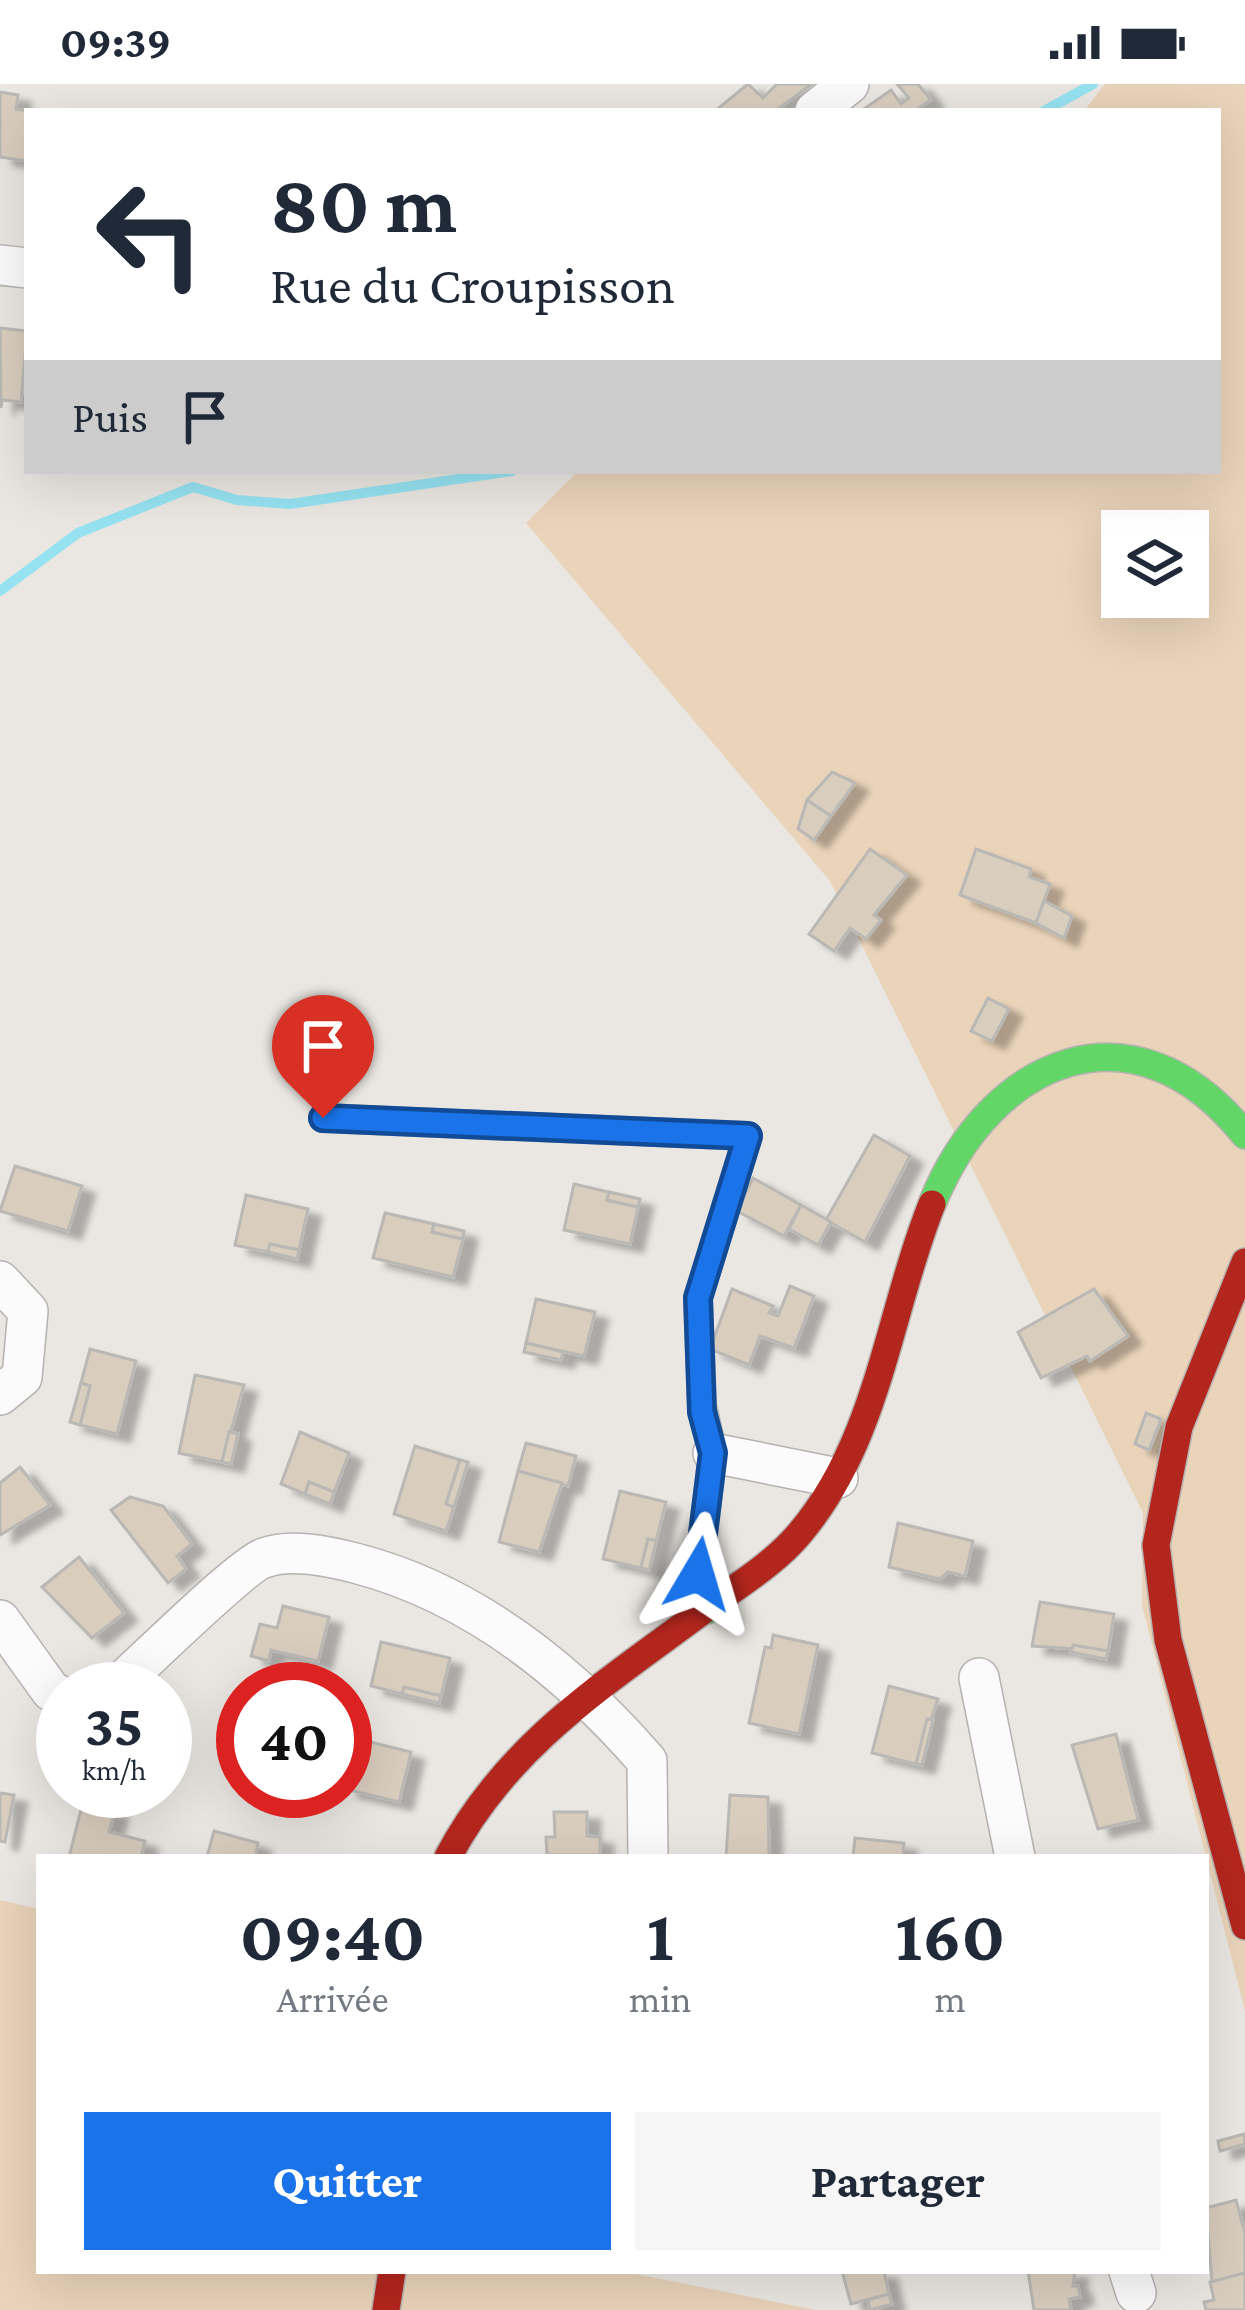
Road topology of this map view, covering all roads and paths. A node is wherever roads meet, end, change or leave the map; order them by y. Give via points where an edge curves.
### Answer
1 (850, 84) edge
2 (819, 108) edge
3 (323, 1118) dead end
4 (1245, 1135) edge
5 (1245, 1262) edge
6 (0, 1281) edge
7 (0, 1395) edge
8 (713, 1453) junction
9 (838, 1478) junction
10 (706, 1610) junction
11 (0, 1620) edge
12 (142, 1662) edge
13 (36, 1670) edge
14 (979, 1678) dead end
15 (583, 1697) junction
16 (450, 1854) edge
17 (648, 1854) edge
18 (1014, 1854) edge
19 (1245, 1926) edge
20 (392, 2274) edge
21 (386, 2310) edge

1 - 2 street
3 - 8 street via 748,1136 698,1298 702,1412
4 - 9 street via 1207,1086 1168,1067 1096,1051 1035,1074 990,1107 941,1177
5 - 19 street via 1179,1426 1156,1545 1168,1640
6 - 7 street via 28,1311 22,1377
8 - 9 street
8 - 10 street via 698,1574
9 - 10 street via 790,1545
10 - 15 street
11 - 13 street
12 - 15 street via 262,1558 322,1554 414,1578 478,1610
14 - 18 street
15 - 16 street via 506,1764
15 - 17 street via 647,1760
20 - 21 street

